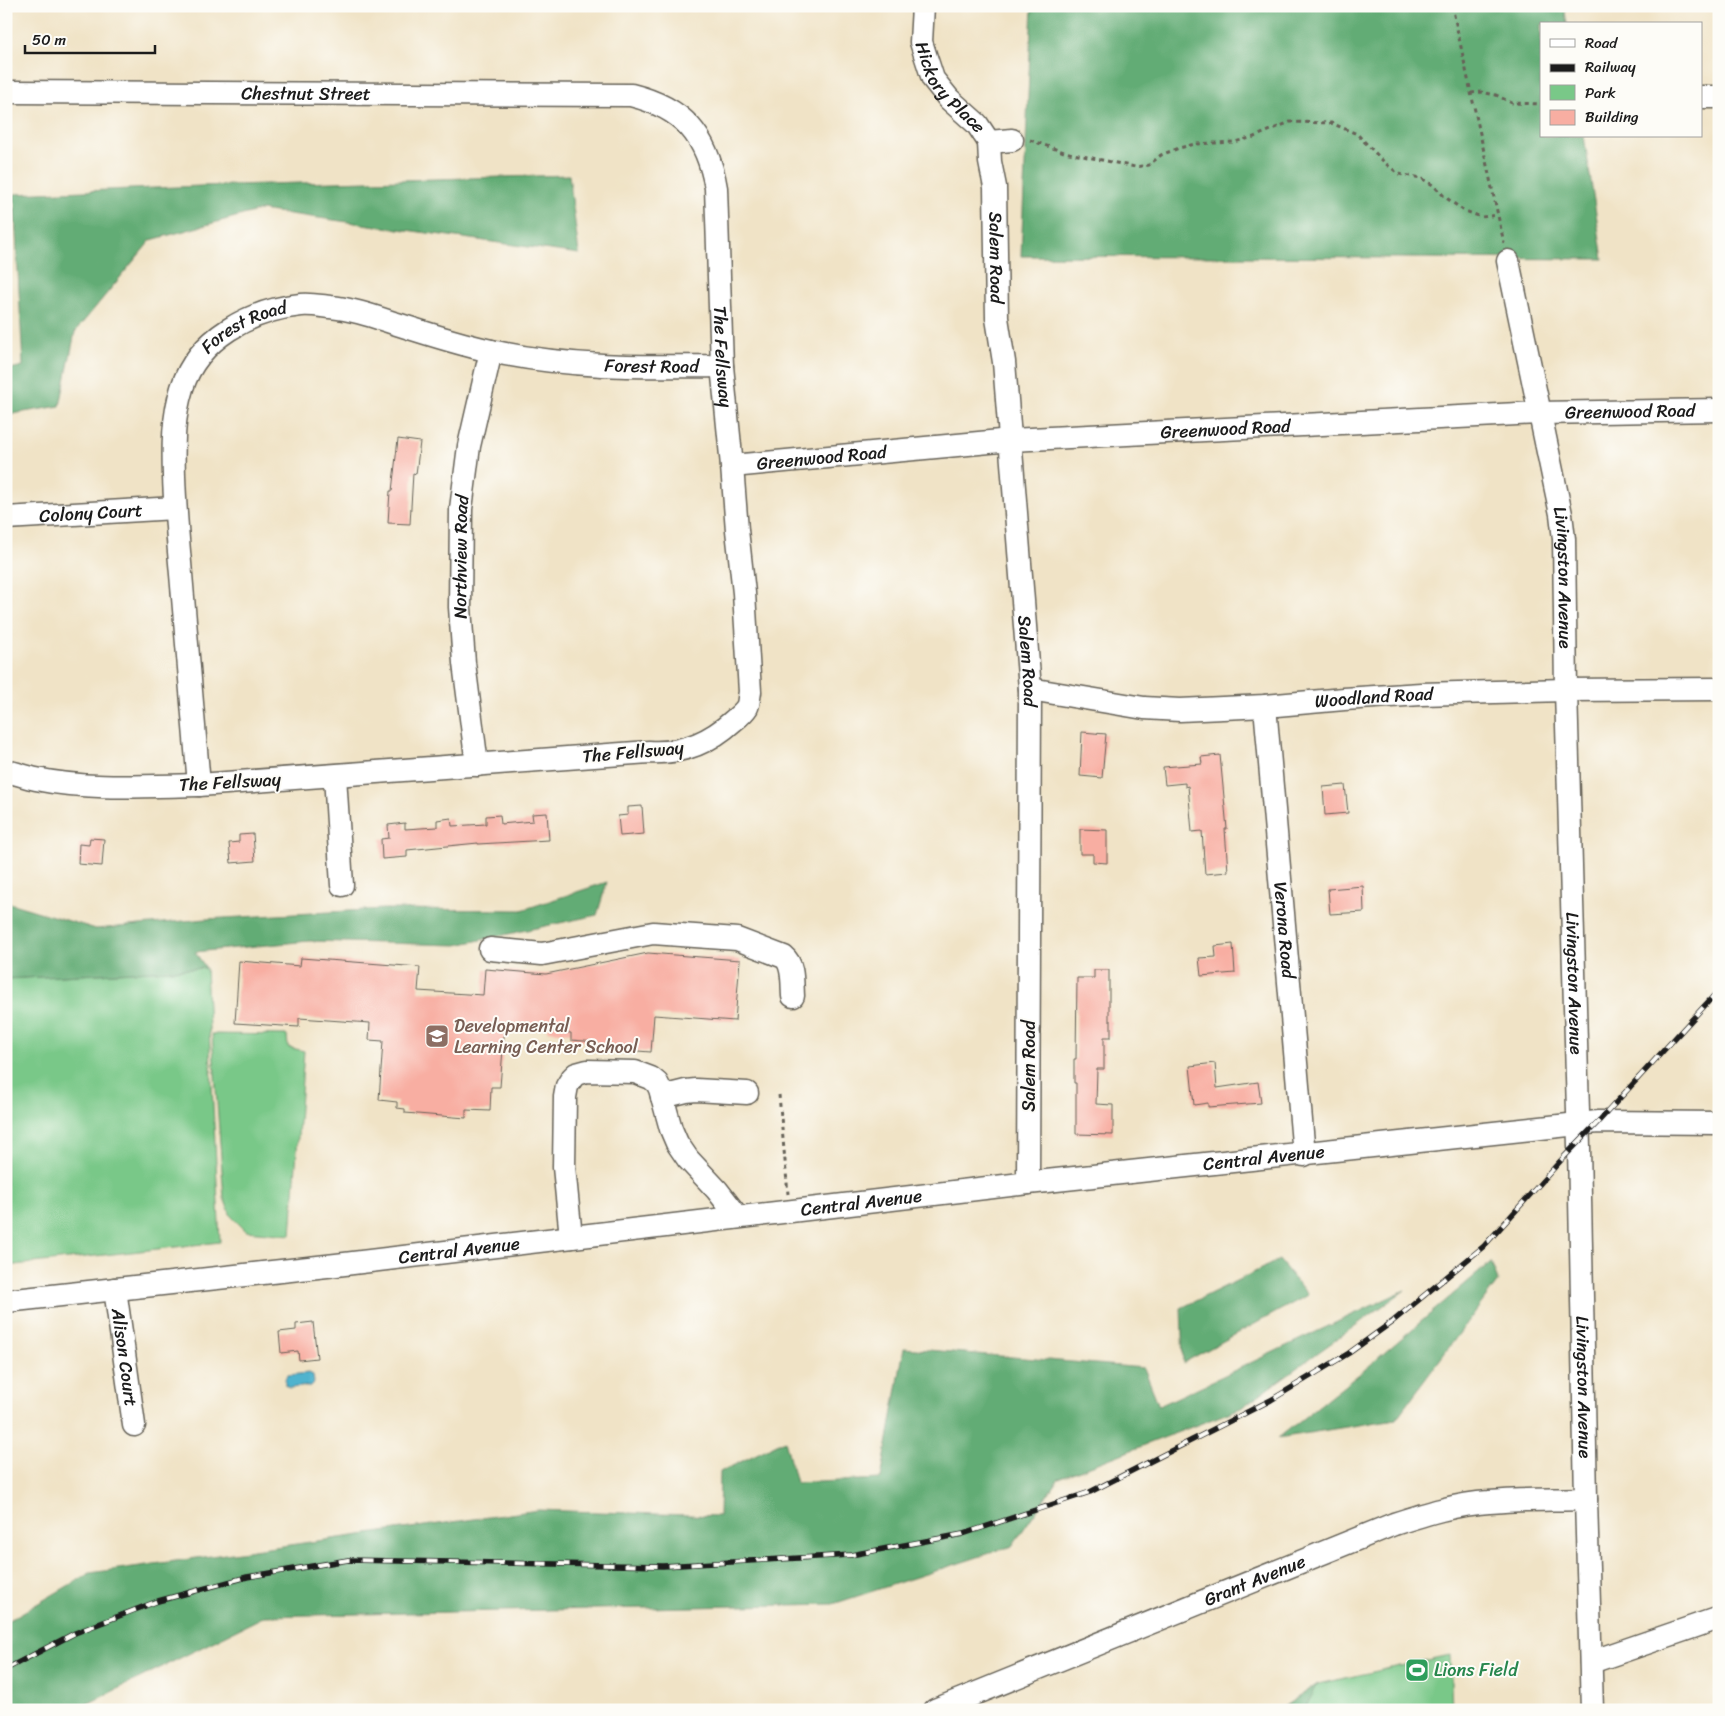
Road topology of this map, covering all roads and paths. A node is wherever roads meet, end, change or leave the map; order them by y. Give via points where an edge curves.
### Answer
1 (923, 6) edge
2 (1452, 6) edge
3 (6, 92) edge
4 (1471, 93) junction
5 (606, 94) joint
6 (1702, 97) edge
7 (1719, 97) edge
8 (1540, 104) edge
9 (1012, 140) joint
10 (989, 142) junction
11 (1498, 215) junction
12 (1508, 261) joint
13 (491, 351) junction
14 (722, 366) junction
15 (1719, 410) edge
16 (1539, 413) junction
17 (1011, 440) junction
18 (732, 466) junction
19 (175, 508) junction
20 (6, 518) edge
21 (1030, 689) junction
22 (1719, 689) edge
23 (1566, 690) junction
24 (1265, 706) junction
25 (477, 765) junction
26 (6, 771) edge
27 (336, 776) junction
28 (199, 785) junction
29 (342, 884) dead end
30 (490, 949) dead end
31 (793, 996) dead end
32 (747, 1093) dead end
33 (779, 1095) dead end
34 (662, 1097) junction
35 (1719, 1123) edge
36 (1578, 1124) junction
37 (1304, 1155) junction
38 (1028, 1183) junction
39 (788, 1194) dead end
40 (738, 1217) junction
41 (571, 1237) junction
42 (115, 1289) junction
43 (6, 1301) edge
44 (134, 1425) dead end
45 (1586, 1499) junction
46 (1719, 1618) edge
47 (1591, 1662) junction
48 (935, 1710) edge
49 (1592, 1710) edge

1 - 10 street, Hickory Place via 921,42 933,79 949,99 977,124
2 - 4 path
3 - 5 street, Chestnut Street
4 - 8 path via 1496,95 1512,103
4 - 11 path
5 - 14 street, The Fellsway via 651,100 670,110 693,130 705,148 716,188
6 - 7 street
9 - 10 street, Hickory Place
9 - 11 path via 1031,140 1064,152 1135,167 1149,165 1161,155 1179,148 1234,142 1290,122 1331,123 1357,134 1399,174 1421,178 1463,210 1481,217
10 - 17 street, Salem Road via 995,187 997,318
11 - 12 path
12 - 16 street, Livingston Avenue
13 - 14 street, Forest Road via 534,360 589,364
13 - 19 street, Forest Road via 366,314 303,304 275,309 234,326 202,353 182,386 173,438
13 - 25 street, Northview Road via 469,446 461,509 460,607
14 - 18 street, The Fellsway
15 - 16 street, Greenwood Road
16 - 17 street, Greenwood Road
16 - 23 street, Livingston Avenue via 1564,539
17 - 18 street, Greenwood Road
17 - 21 street, Salem Road
18 - 25 street, The Fellsway via 749,669 750,692 746,708 720,733 702,744 681,750
19 - 20 street, Colony Court
19 - 28 street, Forest Road
21 - 24 street, Woodland Road via 1144,708 1180,710
21 - 38 street, Salem Road
22 - 23 street, Woodland Road
23 - 24 street, Woodland Road via 1382,696
23 - 36 street, Livingston Avenue
24 - 37 street, Verona Road
25 - 27 street, The Fellsway
26 - 28 street, The Fellsway via 75,784
27 - 28 street, The Fellsway
27 - 29 street
30 - 31 street via 542,954 652,933 737,940 788,960
32 - 34 street via 696,1090
33 - 39 path
34 - 40 street via 677,1142
34 - 41 street via 657,1083 635,1072 587,1071 576,1074 570,1082 564,1108 564,1167
35 - 36 street, Central Avenue
36 - 37 street, Central Avenue
36 - 45 street, Livingston Avenue
37 - 38 street, Central Avenue
38 - 40 street, Central Avenue
40 - 41 street, Central Avenue
41 - 42 street, Central Avenue
42 - 43 street, Central Avenue
42 - 44 street, Alison Court
45 - 47 street, Livingston Avenue
45 - 48 street, Grant Avenue via 1456,1506 1394,1524
46 - 47 street
47 - 49 street, Livingston Avenue

